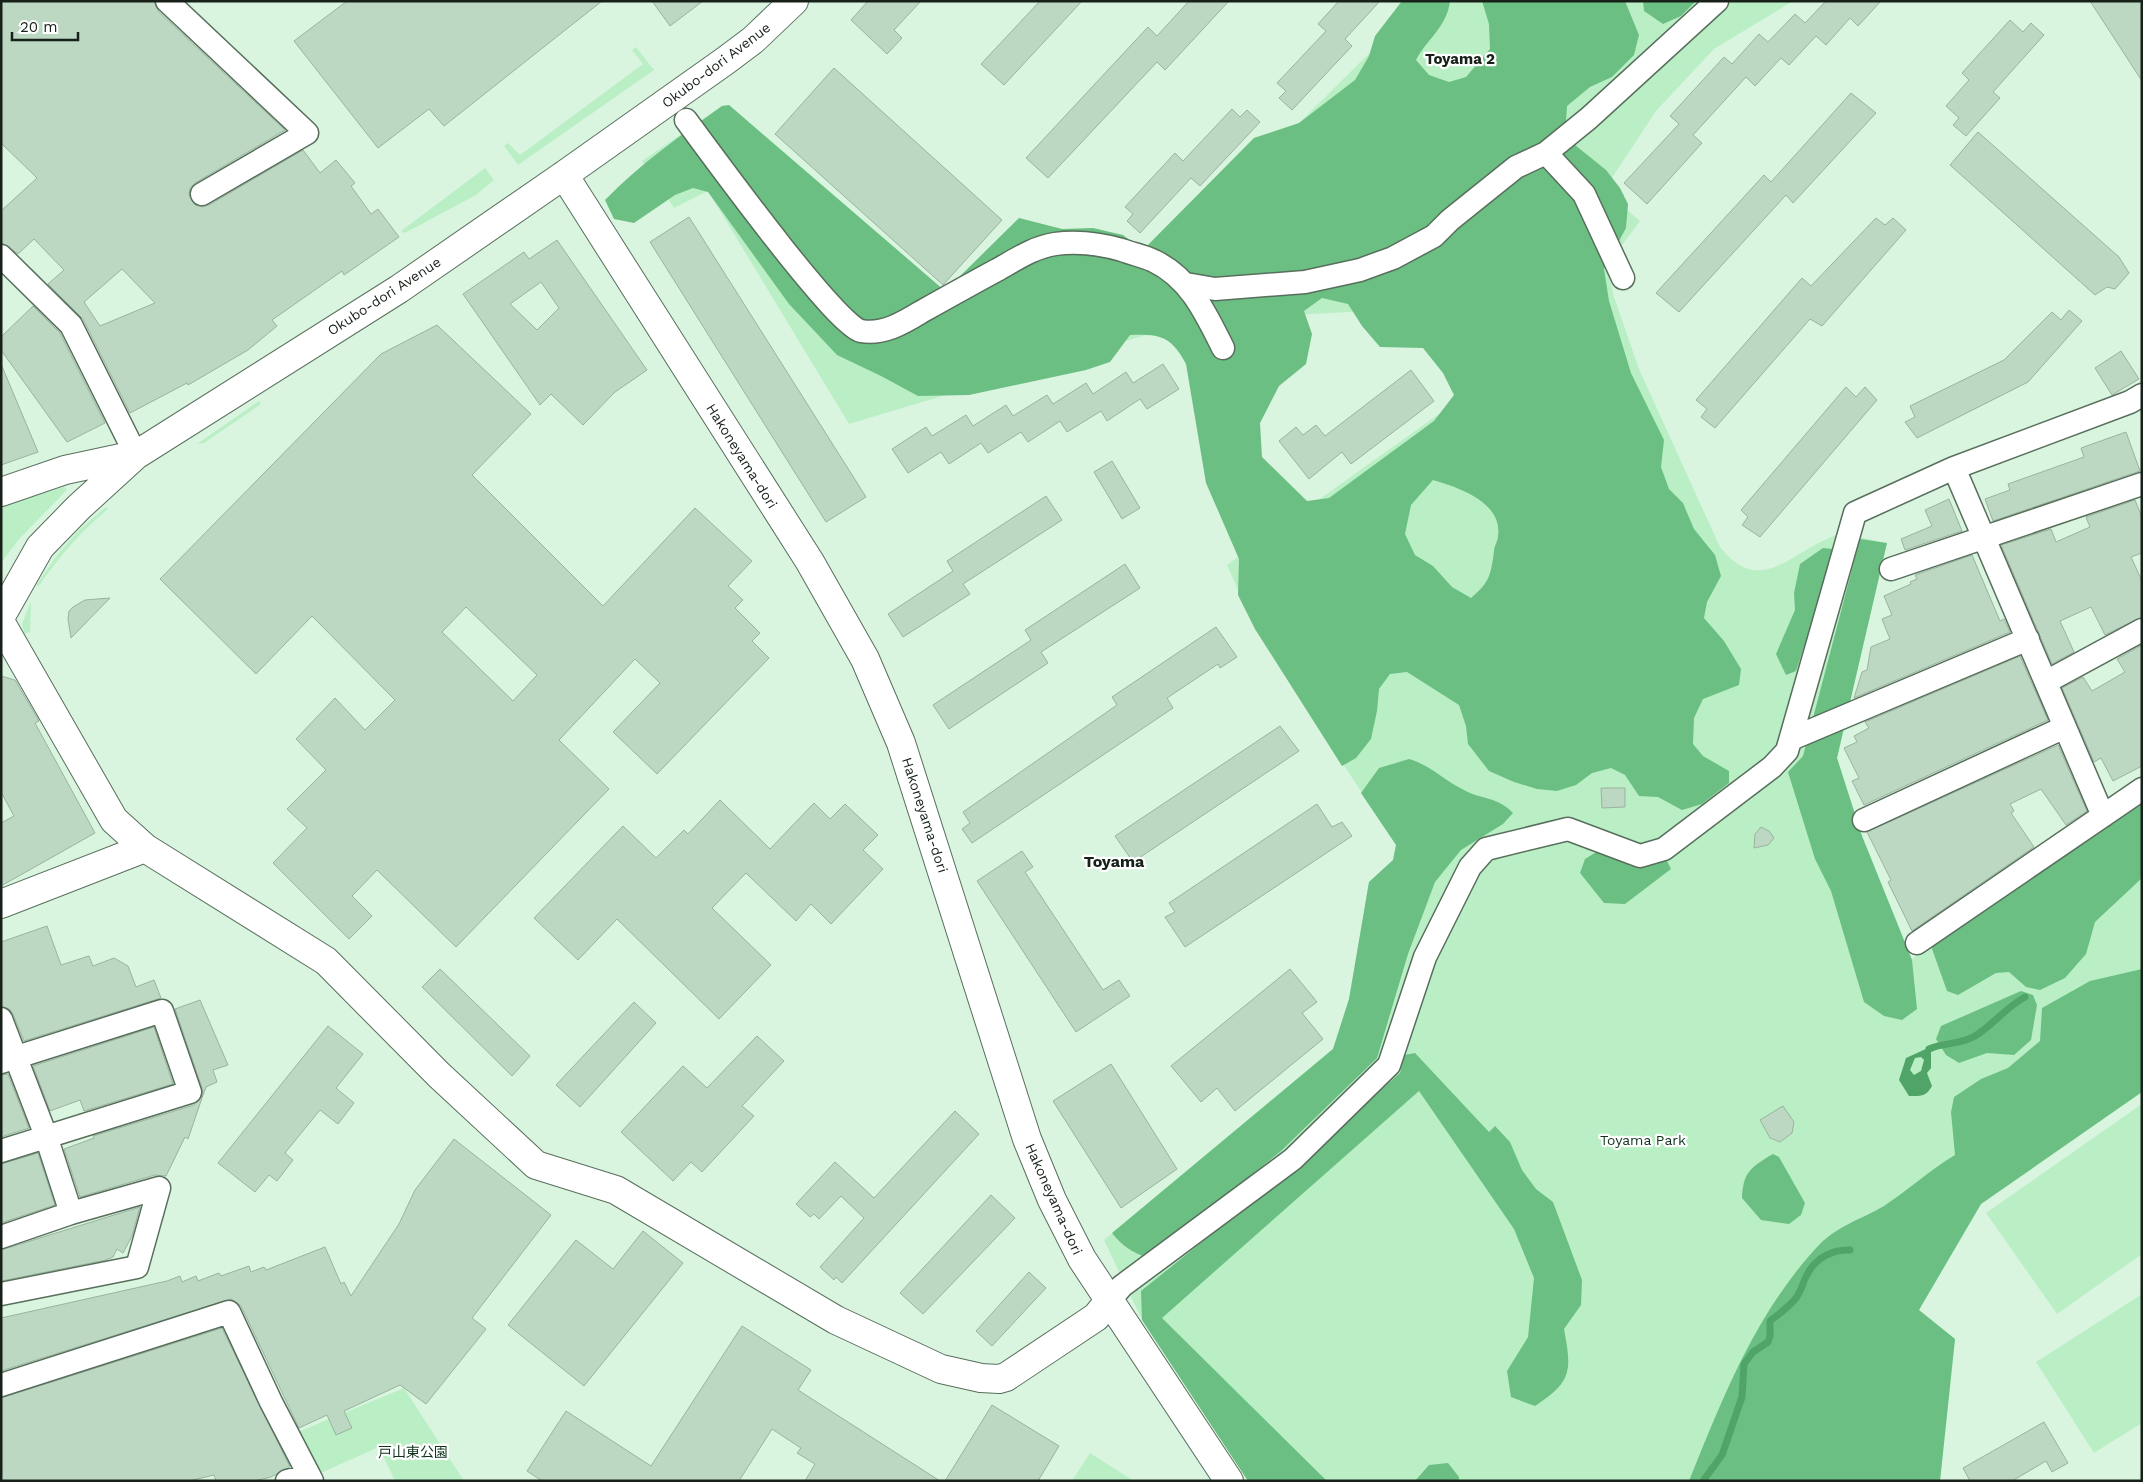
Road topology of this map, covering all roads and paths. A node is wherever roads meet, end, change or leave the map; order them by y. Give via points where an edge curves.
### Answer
1 (167, 1) edge
2 (794, 1) edge
3 (1717, 1) edge
4 (686, 120) dead end
5 (1546, 152) junction
6 (564, 175) junction
7 (202, 194) dead end
8 (1, 256) edge
9 (1622, 278) dead end
10 (1186, 284) junction
11 (1223, 348) dead end
12 (2142, 395) edge
13 (136, 455) junction
14 (1954, 468) junction
15 (2142, 484) edge
16 (1, 492) edge
17 (1984, 538) junction
18 (1891, 569) dead end
19 (1, 616) edge
20 (1, 623) edge
21 (2142, 630) edge
22 (2028, 640) junction
23 (2046, 682) junction
24 (2066, 727) junction
25 (1790, 739) junction
26 (2142, 789) edge
27 (2103, 816) junction
28 (1864, 820) dead end
29 (145, 848) junction
30 (1, 904) edge
31 (1917, 943) dead end
32 (1, 1019) edge
33 (9, 1060) edge
34 (46, 1136) junction
35 (1, 1151) edge
36 (71, 1213) junction
37 (1, 1237) edge
38 (1, 1294) edge
39 (1109, 1301) junction
40 (1, 1384) edge
41 (311, 1478) edge
42 (287, 1481) edge
43 (1229, 1481) edge

1 - 7 street via 307,133
2 - 6 street, Okubo-dori Avenue via 753,40
3 - 5 street via 1589,118
4 - 10 street via 781,248 840,315 859,331 881,332 1030,251 1054,244 1111,247 1155,261
5 - 9 street via 1584,194
5 - 10 street via 1516,167 1434,236 1393,258 1360,270 1305,282 1214,289
6 - 13 street, Okubo-dori Avenue via 398,289
6 - 39 street, Hakoneyama-dori via 810,562 865,659 904,751 1027,1139 1067,1231
8 - 13 street via 71,325
10 - 11 street via 1203,308
12 - 14 street
13 - 16 street via 66,470
13 - 19 street, Okubo-dori Avenue via 40,548
14 - 17 street
14 - 25 street via 1855,513
15 - 17 street
17 - 18 street
17 - 22 street
20 - 29 street via 114,820
21 - 23 street
22 - 23 street
22 - 25 street
23 - 24 street
24 - 27 street
24 - 28 street
25 - 39 street via 1787,751 1772,767 1664,849 1640,856 1568,829 1486,849 1470,867 1424,956 1390,1065 1293,1158 1122,1286
26 - 27 street
27 - 31 street
29 - 30 street
29 - 39 street via 326,961 439,1075 536,1165 616,1190 853,1328 941,1369 999,1380 1096,1317
32 - 33 street
33 - 34 street
33 - 34 street via 162,1011 190,1092
34 - 35 street
34 - 36 street
36 - 37 street
36 - 38 street via 159,1188 137,1267
39 - 43 street, Hakoneyama-dori
40 - 41 street via 229,1312
41 - 42 street

